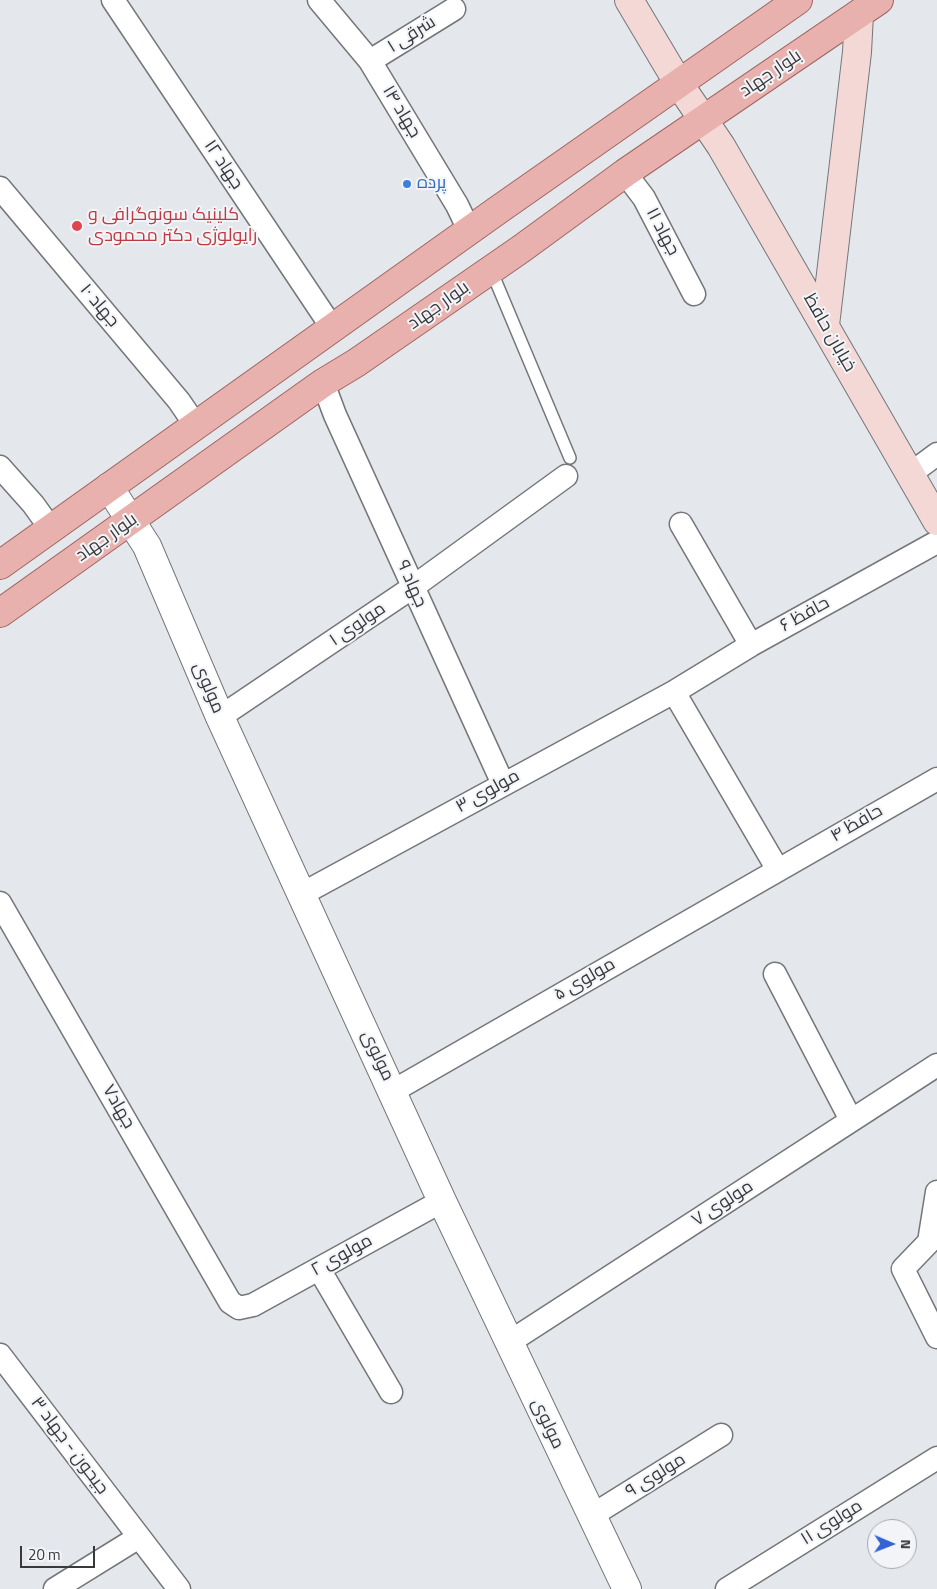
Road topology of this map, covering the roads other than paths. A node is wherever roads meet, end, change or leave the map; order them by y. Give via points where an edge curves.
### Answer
1 (113, 0) edge
2 (319, 0) edge
3 (629, 0) edge
4 (798, 0) edge
5 (869, 7) edge
6 (454, 9) dead end
7 (370, 61) junction
8 (678, 84) junction
9 (703, 120) junction
10 (625, 173) junction
11 (0, 188) edge
12 (470, 232) junction
13 (491, 270) junction
14 (694, 294) dead end
15 (824, 326) junction
16 (333, 329) junction
17 (323, 383) junction
18 (196, 426) junction
19 (937, 454) edge
20 (0, 467) edge
21 (568, 467) joint
22 (910, 474) junction
23 (109, 487) junction
24 (132, 521) junction
25 (937, 521) edge
26 (681, 524) dead end
27 (51, 529) junction
28 (937, 542) edge
29 (0, 565) edge
30 (413, 588) junction
31 (0, 613) edge
32 (751, 645) junction
33 (674, 692) junction
34 (220, 717) junction
35 (937, 778) edge
36 (503, 784) junction
37 (778, 870) junction
38 (302, 894) junction
39 (0, 903) edge
40 (775, 974) dead end
41 (937, 1065) edge
42 (392, 1091) junction
43 (851, 1120) junction
44 (937, 1192) edge
45 (442, 1201) junction
46 (319, 1269) junction
47 (239, 1308) joint
48 (937, 1338) edge
49 (508, 1342) junction
50 (0, 1355) edge
51 (392, 1392) dead end
52 (721, 1435) dead end
53 (937, 1458) edge
54 (591, 1516) junction
55 (139, 1538) junction
56 (55, 1589) edge
57 (179, 1589) edge
58 (627, 1589) edge
59 (727, 1589) edge

1 - 16 street, جهاد ۱۲
2 - 7 street, جهاد ۱۴
3 - 8 main road, خیابان حافظ
4 - 8 main road
5 - 9 main road, بلوار جهاد
5 - 15 main road via 857,52
6 - 7 street, شرقی ۱
7 - 12 street, جهاد ۱۴
8 - 9 main road, خیابان حافظ
8 - 12 main road
9 - 10 main road, بلوار جهاد
9 - 15 main road, خیابان حافظ
10 - 13 main road, بلوار جهاد
10 - 14 street, جهاد ۱۱ via 644,198
11 - 18 street, جهاد ۱۰ via 179,401
12 - 16 main road
13 - 17 main road, بلوار جهاد
13 - 21 lane
15 - 22 main road, خیابان حافظ
16 - 18 main road
17 - 24 main road, بلوار جهاد
17 - 30 street, جهاد ۹
18 - 23 main road
19 - 22 street
20 - 27 street
21 - 30 street, مولوی ۱
22 - 25 main road, خیابان حافظ
23 - 24 street, مولوی
23 - 27 main road
24 - 31 main road, بلوار جهاد
24 - 34 street, مولوی via 147,546
26 - 32 street
27 - 29 main road
28 - 32 street, حافظ ۶
30 - 34 street, مولوی ۱
30 - 36 street, جهاد ۹
32 - 33 street, حافظ ۶
33 - 36 street, مولوی ۳
33 - 37 street
34 - 38 street, مولوی
35 - 37 street, حافظ ۴
36 - 38 street, مولوی ۳
37 - 42 street, مولوی ۵
38 - 42 street, مولوی
39 - 47 street, جهاد۷ via 230,1302
40 - 43 street
41 - 43 street, مولوی ۷
42 - 45 street, مولوی
43 - 49 street, مولوی ۷
44 - 48 street via 929,1242 903,1269
45 - 46 street, مولوی ۲
45 - 49 street, مولوی
46 - 47 street, مولوی ۲ via 253,1306
46 - 51 street
49 - 54 street, مولوی
50 - 55 street, جیحون - جهاد ۳
52 - 54 street, مولوی ۹
53 - 59 street, مولوی ۱۱
54 - 58 street, مولوی
55 - 56 street
55 - 57 street, جیحون - جهاد ۳

